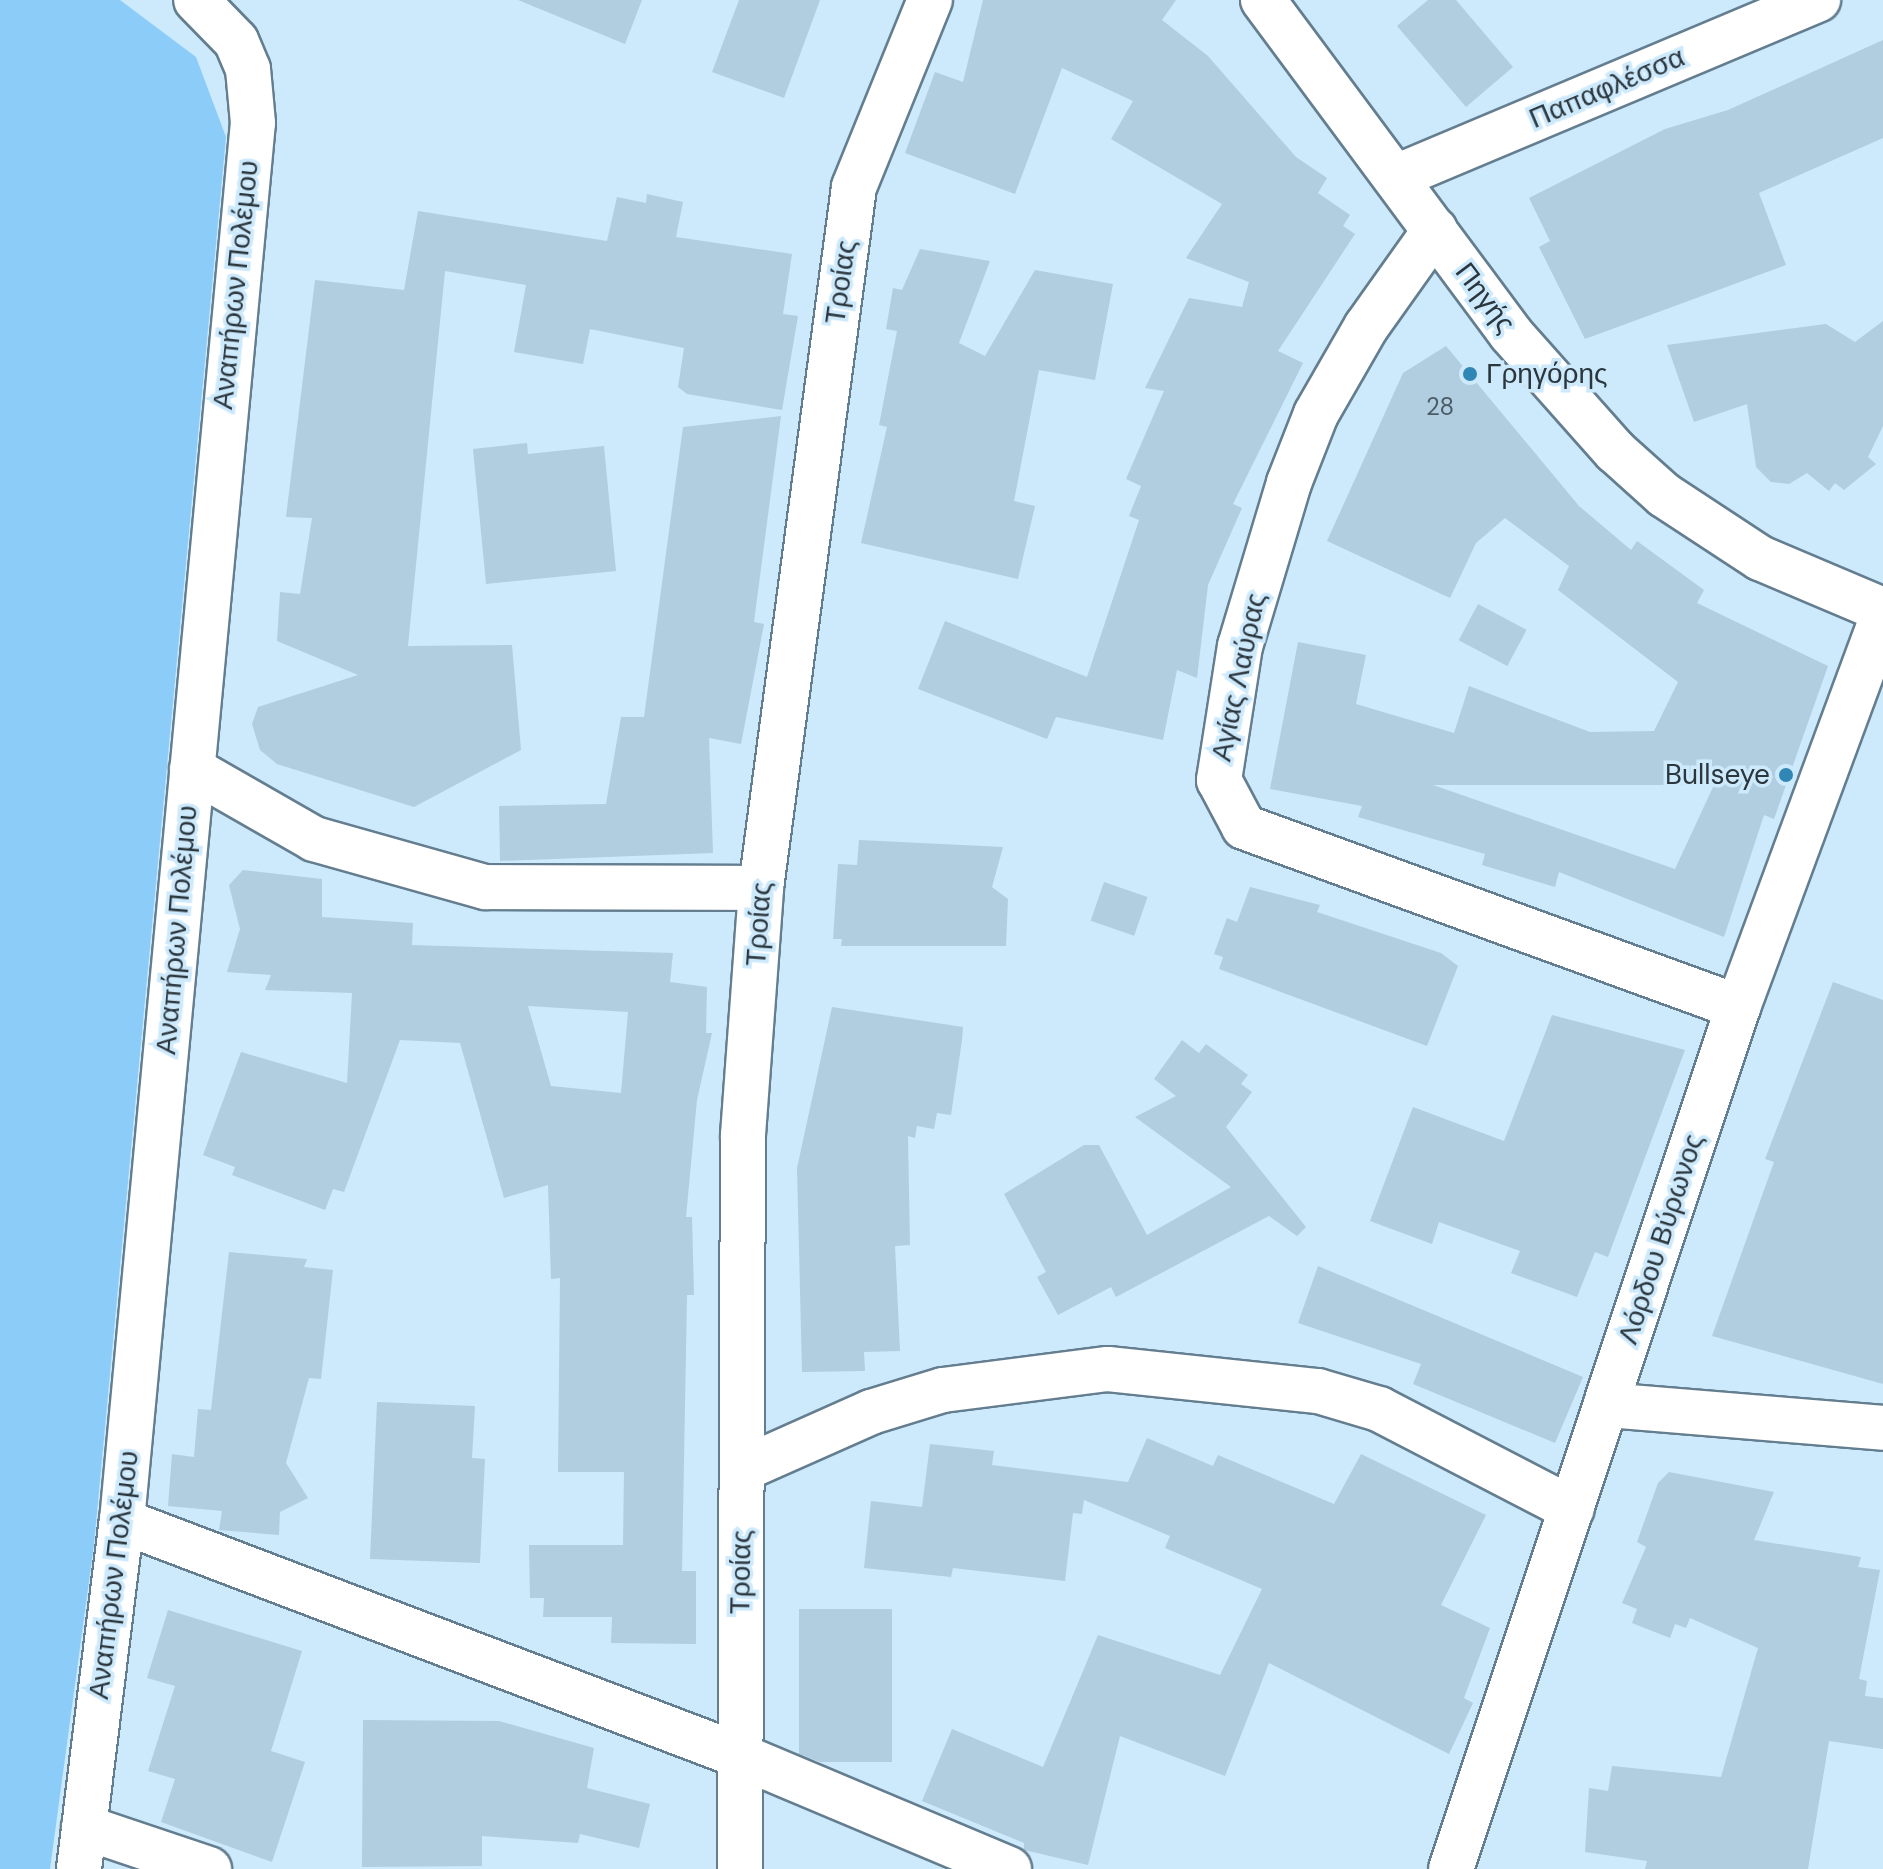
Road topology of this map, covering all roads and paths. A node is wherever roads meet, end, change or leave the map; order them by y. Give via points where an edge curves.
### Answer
1 (930, 0) edge
2 (1263, 0) edge
3 (1818, 0) edge
4 (211, 4) edge
5 (1396, 177) junction
6 (1435, 230) junction
7 (1883, 612) edge
8 (192, 769) junction
9 (761, 888) junction
10 (1738, 1007) junction
11 (1606, 1405) junction
12 (1883, 1428) edge
13 (743, 1469) junction
14 (1572, 1509) junction
15 (122, 1521) junction
16 (738, 1755) junction
17 (81, 1848) edge
18 (209, 1869) edge
19 (740, 1869) edge
20 (1009, 1869) edge
21 (1451, 1869) edge

1 - 9 street, Τροίας via 854,187
2 - 5 street, Πηγής
3 - 5 street, Παπαφλέσσα
4 - 8 street, Αναπήρων Πολέμου via 248,69 253,123
5 - 6 street, Πηγής
6 - 7 street, Πηγής via 1572,408 1664,495 1760,558
6 - 10 street, Αγίας Λαύρας via 1366,327 1294,469 1240,646 1219,745 1219,780 1244,827
7 - 10 street, Λόρδου Βύρωνος
8 - 9 street via 314,839 485,887
8 - 15 street, Αναπήρων Πολέμου
9 - 13 street, Τροίας via 743,1135
10 - 11 street, Λόρδου Βύρωνος
11 - 12 street
11 - 14 street, Λόρδου Βύρωνος
13 - 14 street via 871,1412 943,1390 1108,1369 1318,1391 1364,1404
13 - 16 street, Τροίας
14 - 21 street, Λόρδου Βύρωνος
15 - 16 street
15 - 17 street, Αναπήρων Πολέμου
16 - 19 street, Τροίας
16 - 20 street
17 - 18 street

